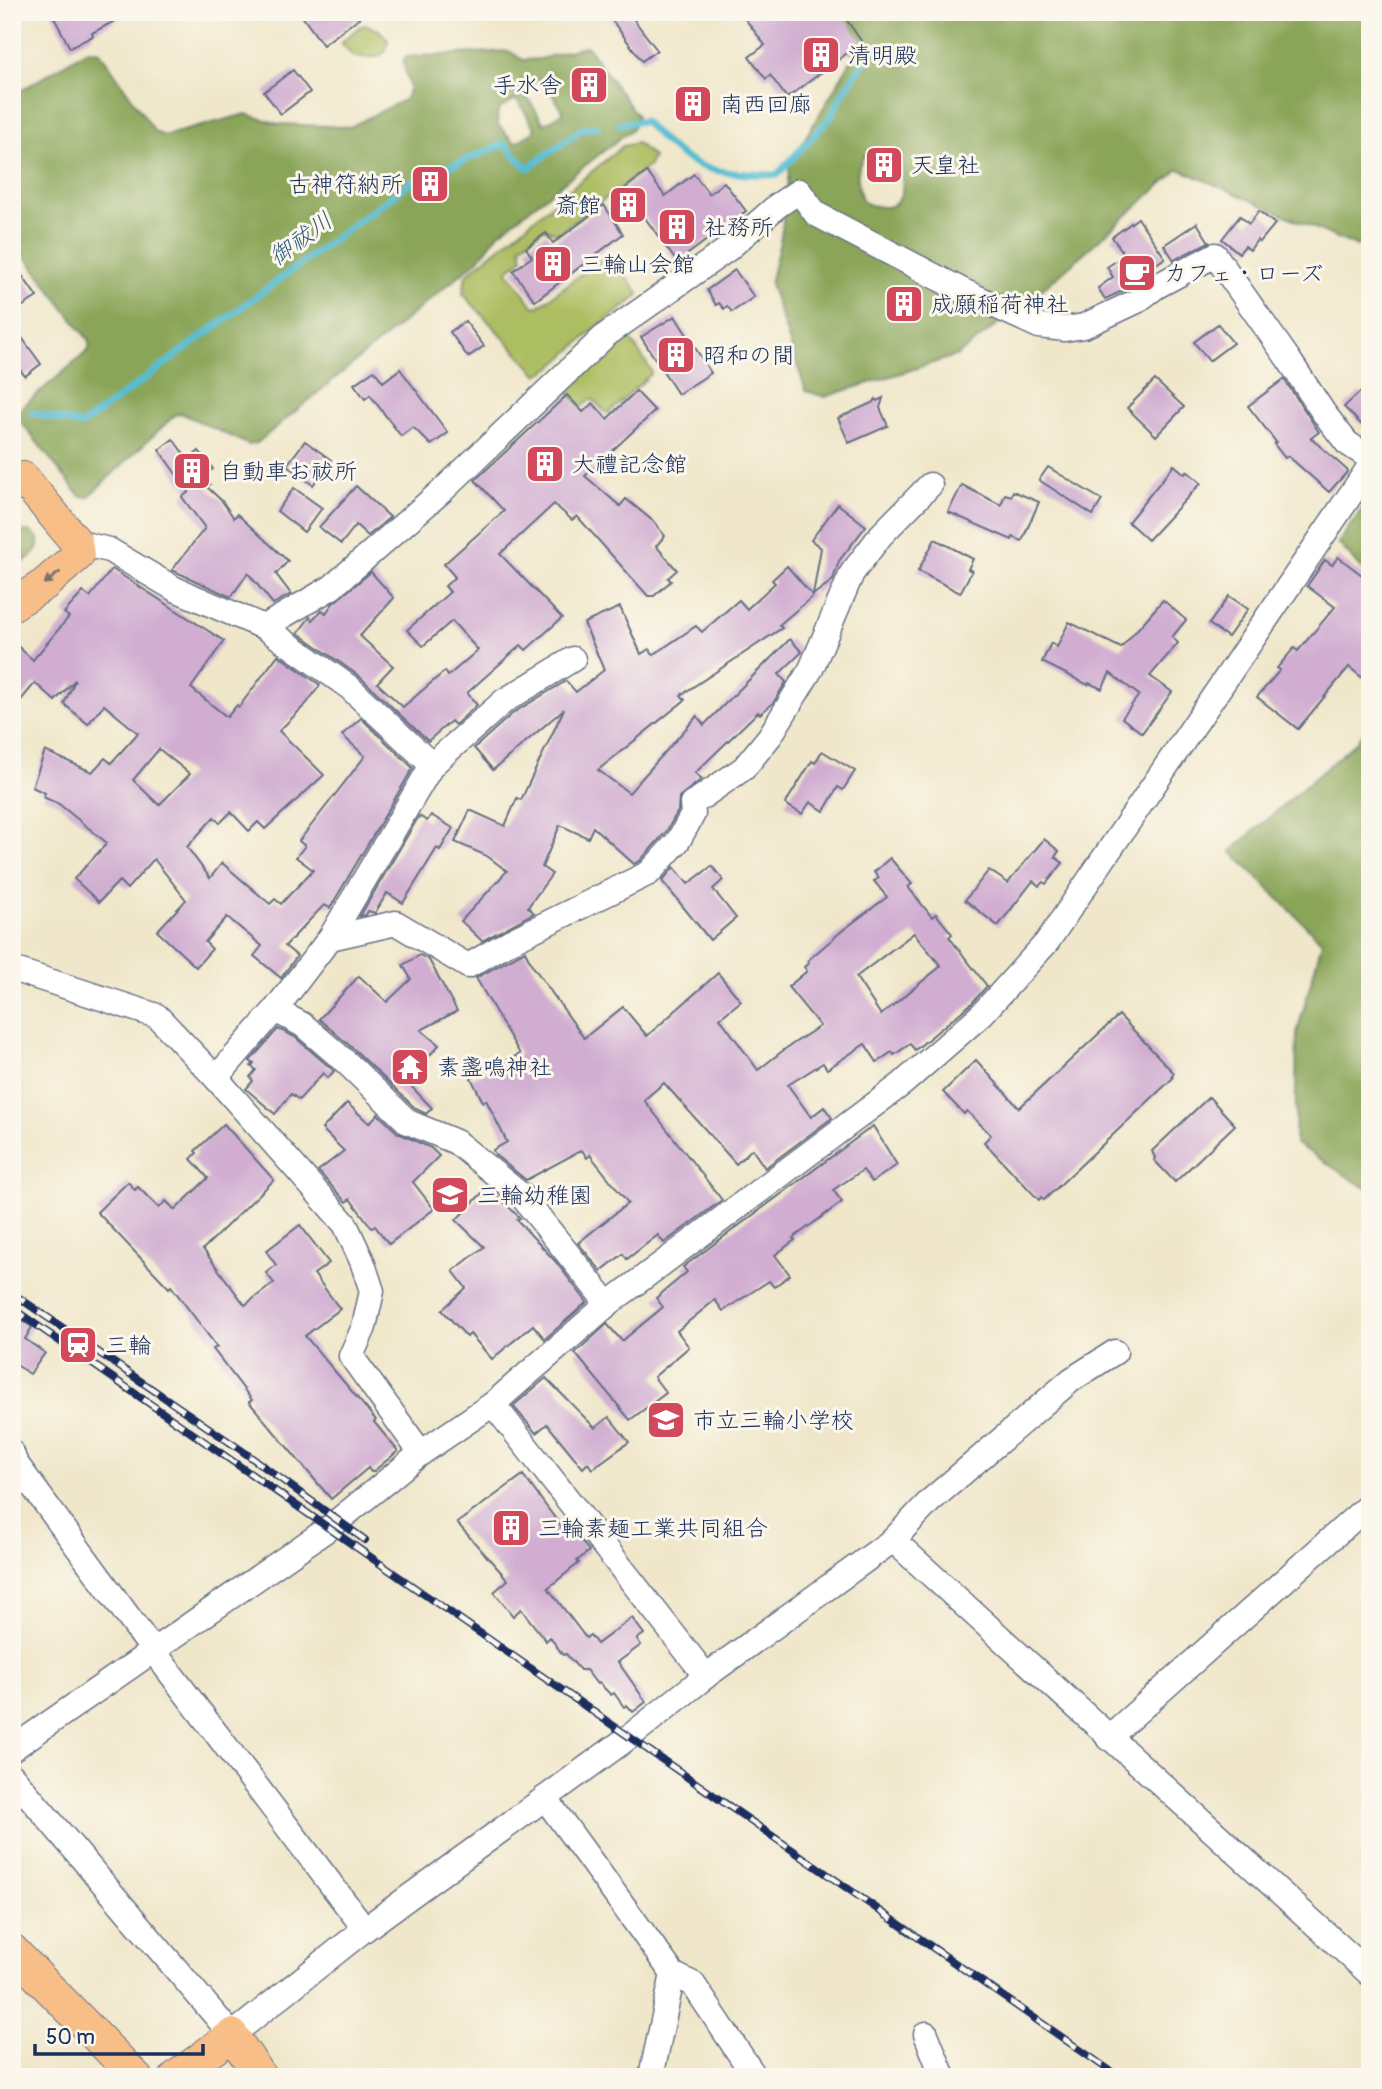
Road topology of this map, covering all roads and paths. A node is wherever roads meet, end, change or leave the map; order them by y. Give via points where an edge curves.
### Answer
1 (1370, 458) edge
2 (1370, 466) edge
3 (16, 475) edge
4 (930, 485) dead end
5 (76, 542) junction
6 (12, 605) edge
7 (264, 627) junction
8 (573, 659) dead end
9 (432, 765) junction
10 (330, 938) junction
11 (12, 970) edge
12 (275, 1010) junction
13 (216, 1078) junction
14 (608, 1304) junction
15 (1115, 1352) dead end
16 (493, 1404) junction
17 (421, 1453) junction
18 (13, 1460) edge
19 (1370, 1504) edge
20 (892, 1540) junction
21 (152, 1649) junction
22 (706, 1676) junction
23 (1108, 1738) junction
24 (12, 1749) edge
25 (12, 1776) edge
26 (545, 1798) junction
27 (365, 1928) junction
28 (12, 1950) edge
29 (1370, 1973) edge
30 (673, 1974) junction
31 (232, 2035) junction
32 (926, 2035) dead end
33 (136, 2077) edge
34 (176, 2077) edge
35 (261, 2077) edge
36 (651, 2077) edge
37 (755, 2077) edge
38 (943, 2077) edge

1 - 7 street via 1347,443 1323,412 1215,255 1137,301 1083,326 1039,326 817,214 799,191 728,249 606,335 444,489 331,587
2 - 14 street via 1046,942 982,1014 902,1084
3 - 5 main road
4 - 10 street via 881,535 852,573 811,668 770,736 744,768 692,804 693,814 678,841 649,873 468,966 396,923
5 -> 6 main road via 78,555 69,565
5 - 7 street via 109,550 175,589
7 - 9 street via 349,687
8 - 9 street via 504,701
9 - 10 street
10 - 12 street
11 - 13 street via 157,1016
12 - 13 street
12 - 14 street via 303,1024 408,1122 456,1142 521,1195
13 - 17 street via 345,1224 372,1291 365,1327 351,1356
14 - 16 street
15 - 20 street via 1072,1380 930,1501
16 - 17 street
16 - 22 street
17 - 21 street via 329,1528
18 - 21 street
19 - 23 street
20 - 22 street
20 - 23 street
21 - 24 street
21 - 27 street
22 - 26 street
23 - 29 street
25 - 31 street
26 - 27 street
26 - 30 street
27 - 31 street
28 - 33 main road
30 - 36 street
30 - 37 street via 693,1984
31 - 34 main road
31 - 35 main road
32 - 38 street

